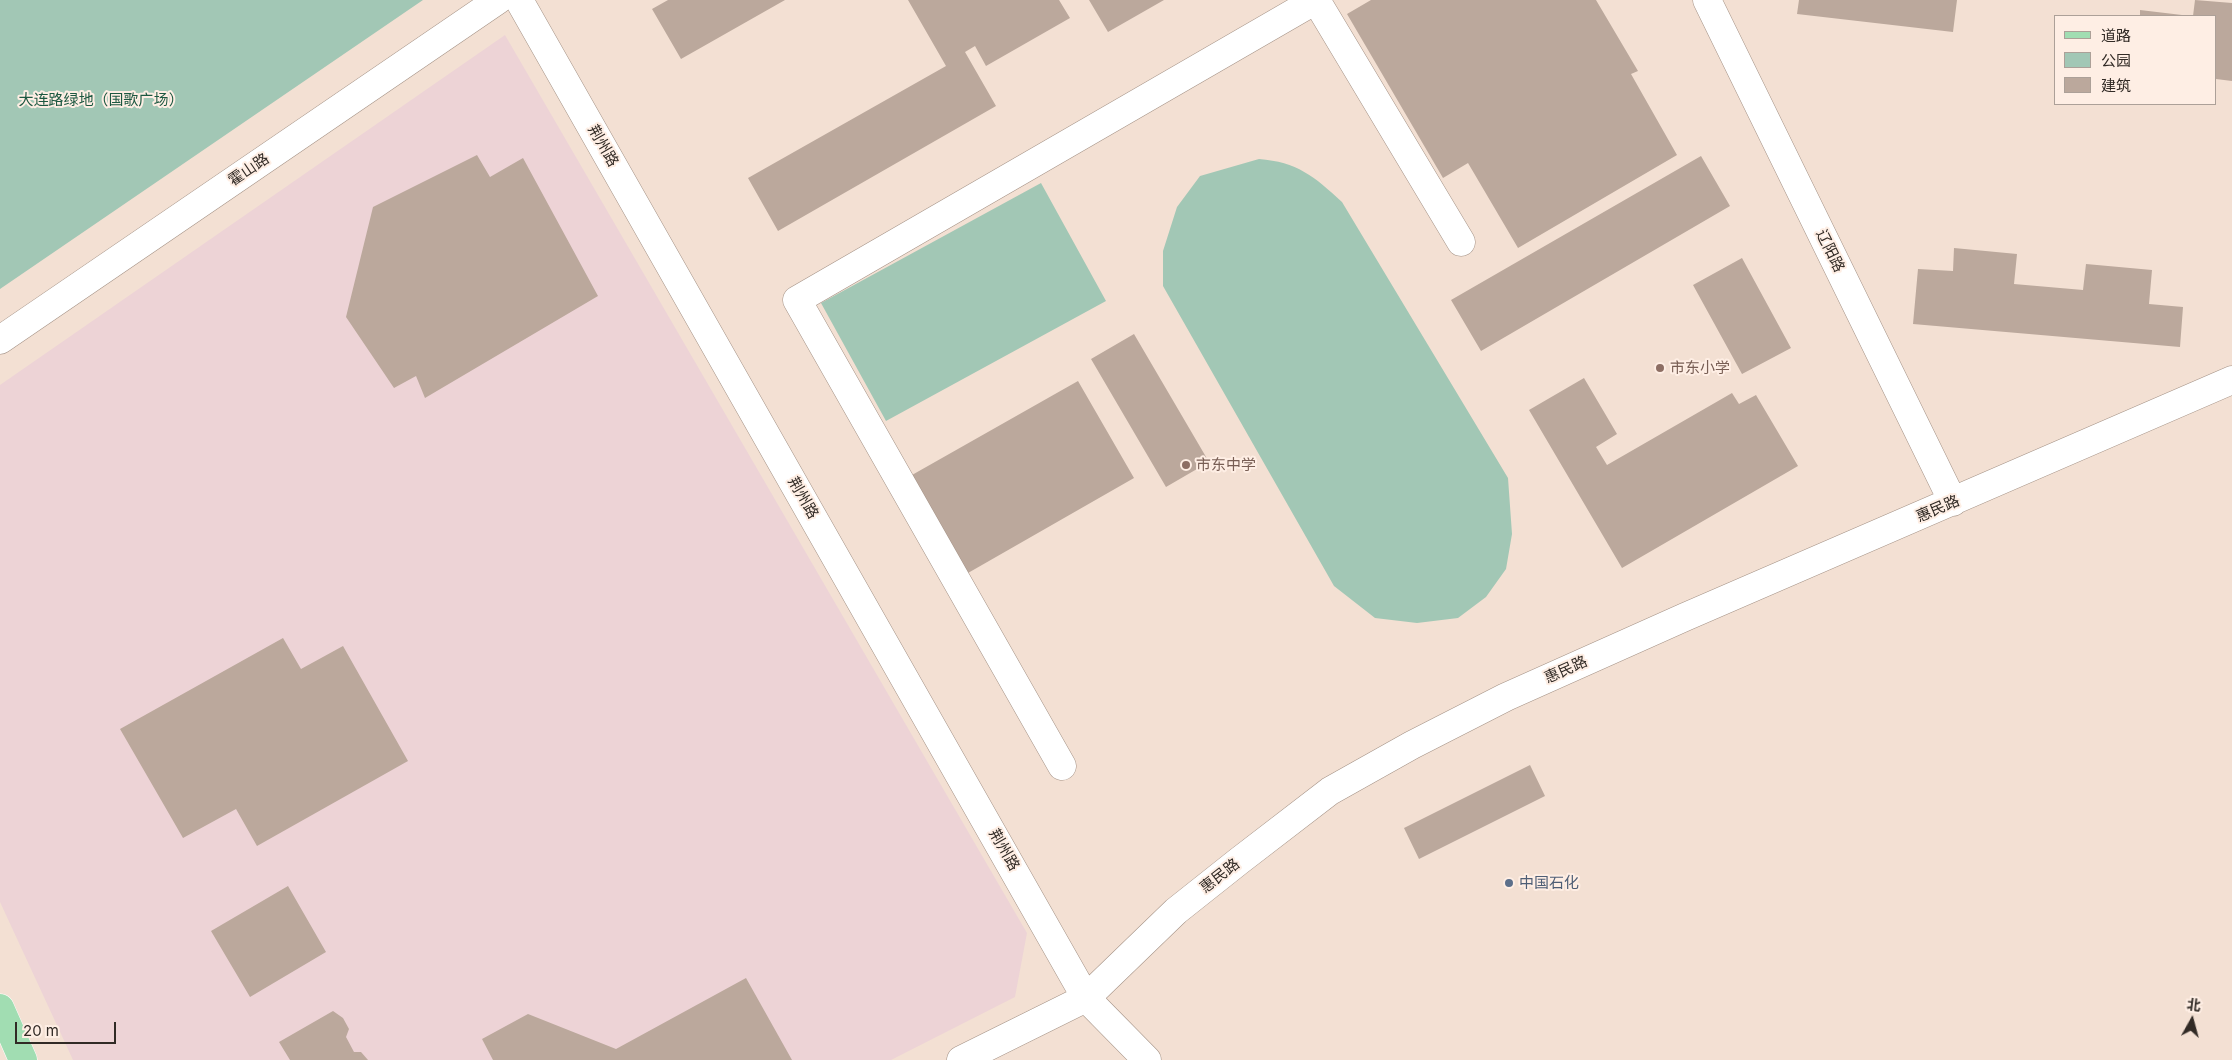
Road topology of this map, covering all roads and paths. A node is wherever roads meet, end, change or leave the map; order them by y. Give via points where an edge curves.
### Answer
1 (498, 0) edge
2 (519, 0) edge
3 (1707, 0) edge
4 (1461, 242) dead end
5 (0, 340) edge
6 (2232, 380) edge
7 (1953, 502) junction
8 (1062, 766) dead end
9 (1086, 998) junction
10 (0, 1008) edge
11 (23, 1060) edge
12 (961, 1060) edge
13 (1147, 1060) edge

1 - 5 street, 霍山路
2 - 9 street, 荆州路
3 - 7 street, 辽阳路
4 - 8 street via 1316,0 797,300
6 - 7 street, 惠民路
7 - 9 street, 惠民路 via 1506,697 1330,791 1176,911
9 - 12 street, 惠民路
9 - 13 street, 荆州路
10 - 11 main road

